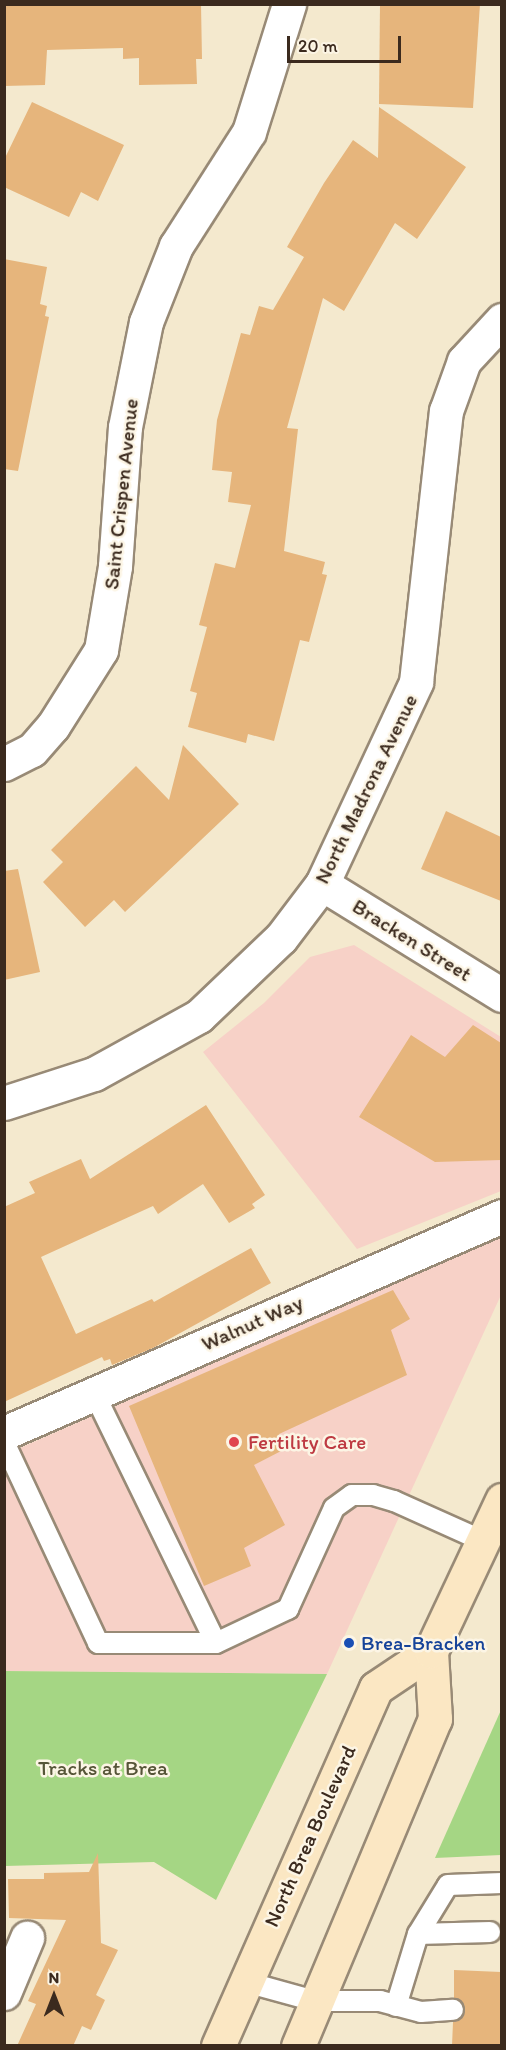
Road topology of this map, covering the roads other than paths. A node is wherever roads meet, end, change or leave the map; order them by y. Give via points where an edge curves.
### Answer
1 (289, 4) edge
2 (501, 320) edge
3 (4, 764) edge
4 (322, 884) junction
5 (501, 996) edge
6 (4, 1103) edge
7 (501, 1216) edge
8 (94, 1393) junction
9 (4, 1433) edge
10 (4, 1442) edge
11 (501, 1500) edge
12 (483, 1541) junction
13 (216, 1643) junction
14 (431, 1651) junction
15 (501, 1883) edge
16 (490, 1932) dead end
17 (418, 1934) junction
18 (27, 1938) dead end
19 (246, 1982) junction
20 (4, 1993) edge
21 (315, 2001) junction
22 (396, 2006) junction
23 (453, 2010) dead end
24 (218, 2046) edge
25 (298, 2046) edge

1 - 3 street, Saint Crispen Avenue via 249,132 176,246 146,322 125,427 115,566 101,650 53,726 32,750
2 - 4 street, North Madrona Avenue via 464,361 446,411 416,682
4 - 5 street, Bracken Street
4 - 6 street, North Madrona Avenue via 281,938 200,1016 94,1074
7 - 8 street, Walnut Way
8 - 9 street, Walnut Way
8 - 13 lane
10 - 13 lane via 98,1643
11 - 12 main road
12 - 13 lane via 394,1501 373,1495 352,1496 334,1508 288,1609
12 - 14 main road
14 - 19 main road, North Brea Boulevard via 376,1688
14 - 21 main road via 435,1719
15 - 17 lane via 448,1885
16 - 17 lane
17 - 22 lane
18 - 20 street
19 - 21 lane
19 - 24 main road, North Brea Boulevard
21 - 22 lane via 380,2001
21 - 25 main road
22 - 23 lane via 421,2012

